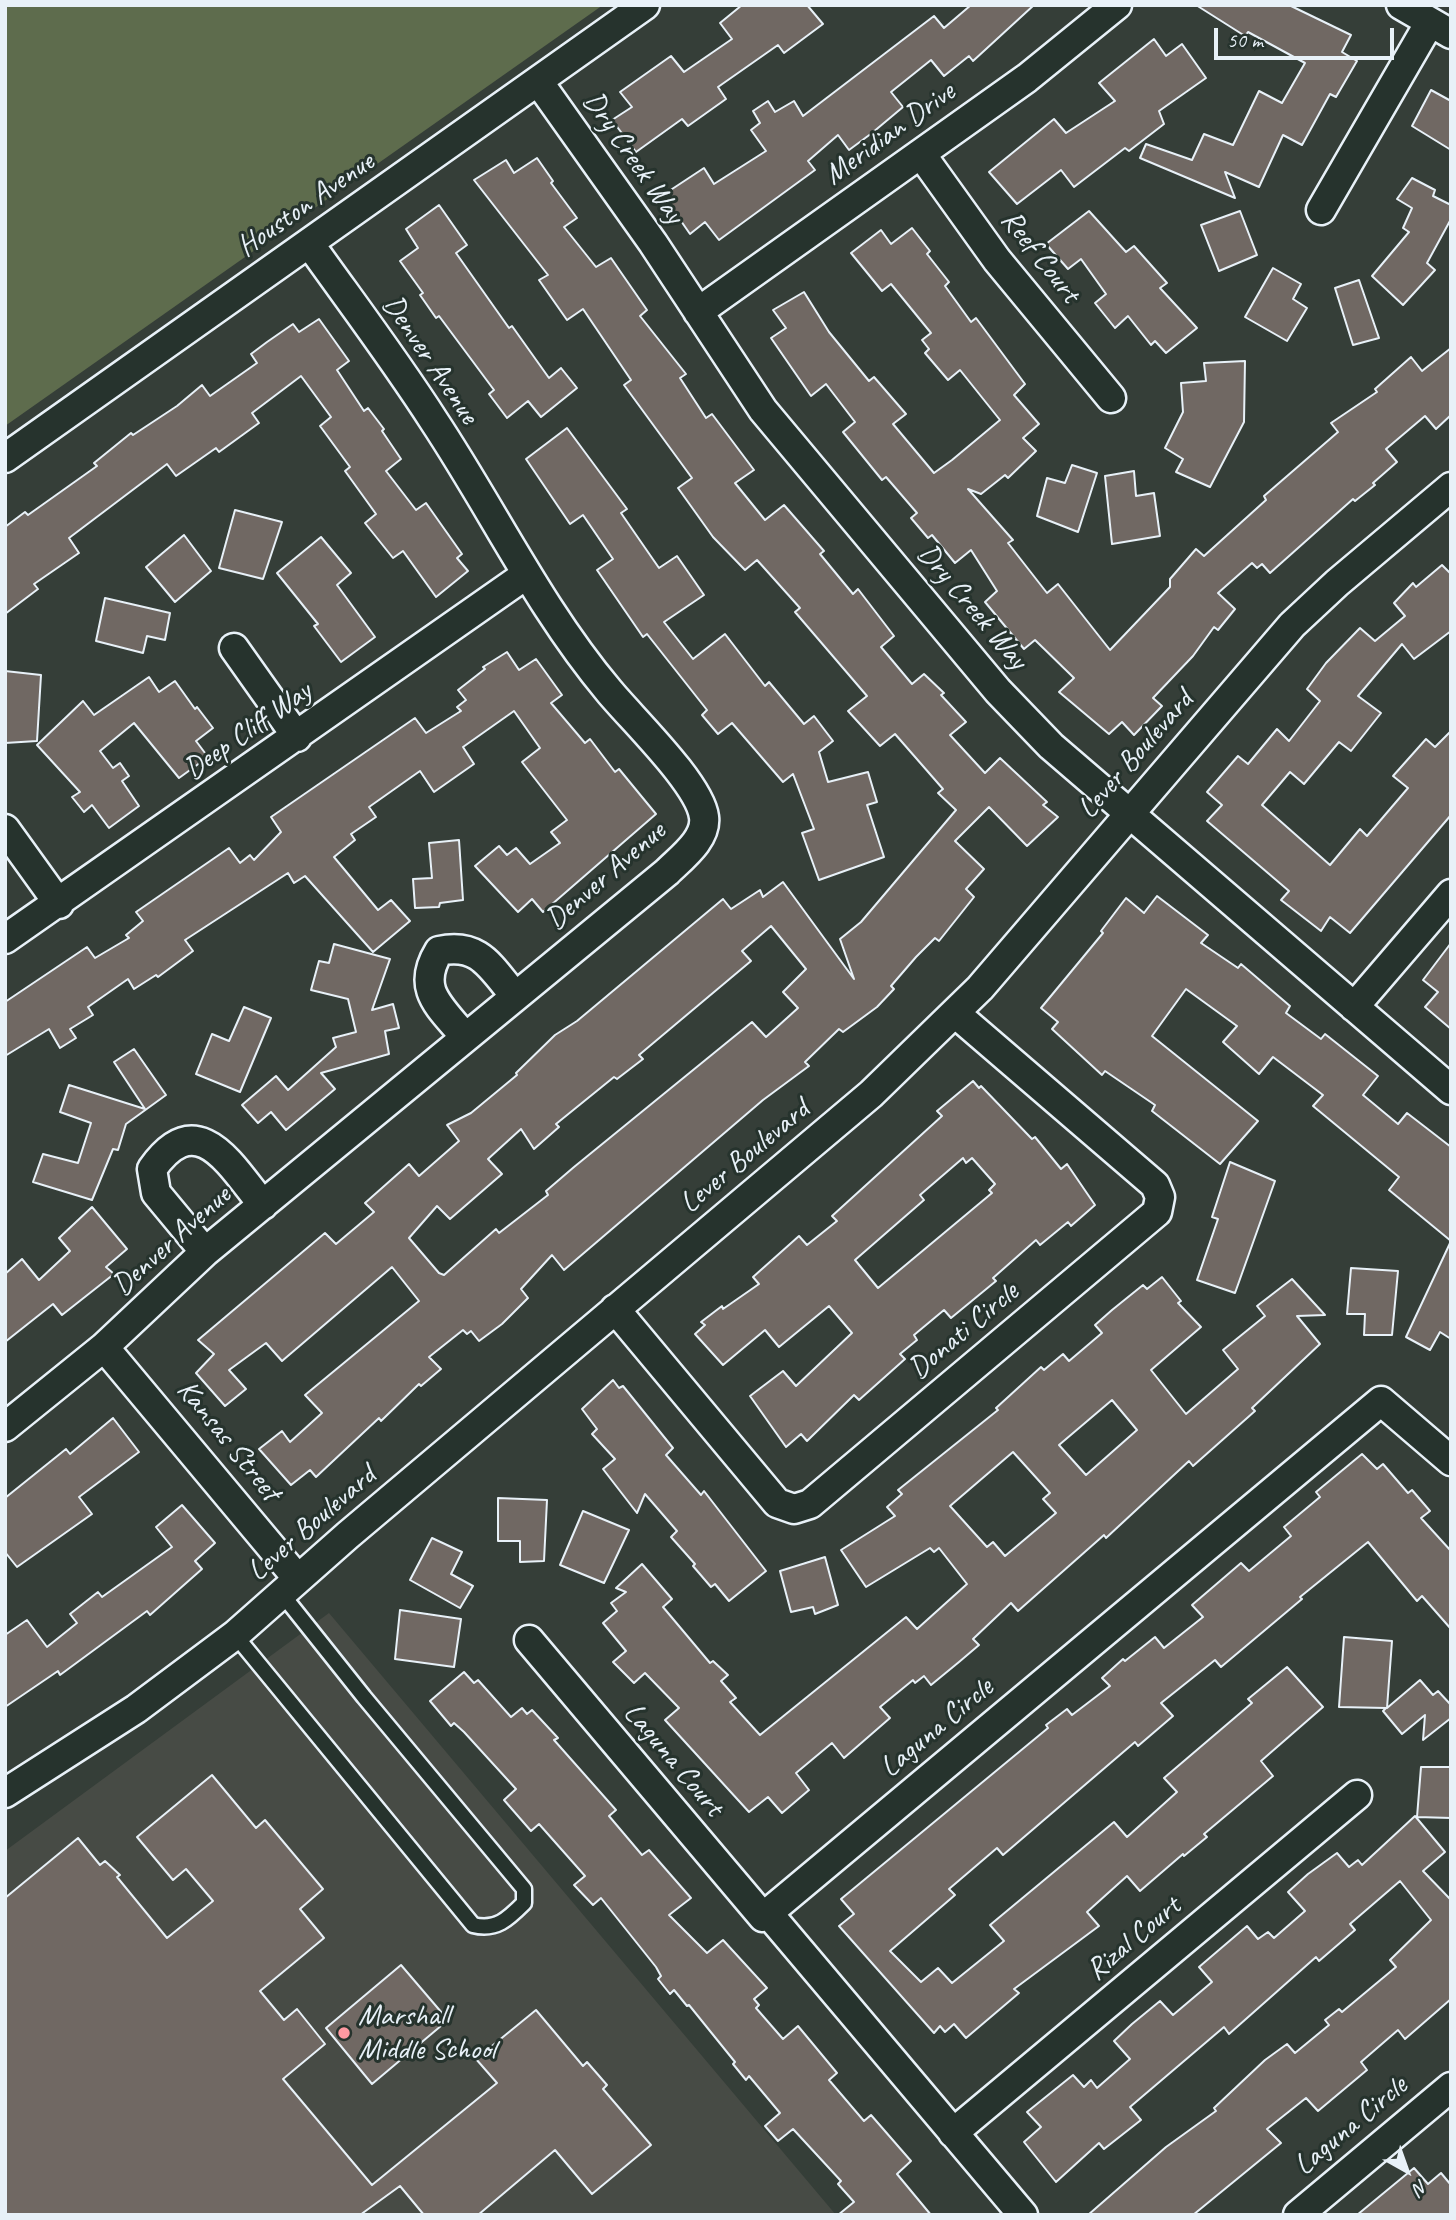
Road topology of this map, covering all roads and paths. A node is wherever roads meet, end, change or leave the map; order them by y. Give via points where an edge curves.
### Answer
1 (645, 5) edge
2 (1117, 5) edge
3 (1401, 5) edge
4 (1440, 28) edge
5 (538, 81) junction
6 (921, 154) junction
7 (1321, 210) dead end
8 (309, 243) junction
9 (698, 312) junction
10 (1111, 398) dead end
11 (5, 458) edge
12 (1451, 487) edge
13 (527, 574) junction
14 (234, 648) dead end
15 (297, 737) junction
16 (1130, 814) junction
17 (5, 829) edge
18 (1451, 894) edge
19 (59, 904) junction
20 (5, 939) edge
21 (515, 996) junction
22 (1354, 1007) junction
23 (955, 1013) junction
24 (465, 1037) junction
25 (1451, 1090) edge
26 (263, 1205) junction
27 (205, 1252) junction
28 (615, 1310) junction
29 (104, 1347) junction
30 (5, 1427) edge
31 (1451, 1461) edge
32 (290, 1587) junction
33 (235, 1635) junction
34 (529, 1640) dead end
35 (5, 1793) edge
36 (1357, 1795) dead end
37 (768, 1913) junction
38 (1450, 2089) edge
39 (953, 2133) junction
40 (1023, 2215) edge
41 (1298, 2215) edge

1 - 5 street, Houston Avenue
2 - 6 street, Meridian Drive via 1027,78
3 - 4 street
4 - 7 street
5 - 8 street, Houston Avenue
5 - 9 street, Dry Creek Way
6 - 9 street, Meridian Drive
6 - 10 street, Reef Court via 997,260
8 - 11 street, Houston Avenue
8 - 13 street, Denver Avenue via 434,421
9 - 16 street, Dry Creek Way via 763,410 998,691 1051,746
12 - 16 street, Lever Boulevard via 1292,625
13 - 15 street, Deep Cliff Way
13 - 21 street, Denver Avenue via 607,688 689,783 704,825 688,852 667,872
14 - 15 street
15 - 19 street, Deep Cliff Way
16 - 22 street, Dry Creek Way
16 - 23 street, Lever Boulevard
17 - 19 street
18 - 22 street
19 - 20 street, Deep Cliff Way
21 - 24 street, Denver Avenue
21 - 24 street via 481,955 457,947 439,951 428,968 429,992
22 - 25 street, Dry Creek Way
23 - 28 street, Lever Boulevard via 872,1094
23 - 28 street, Donati Circle via 1154,1185 1160,1196 1157,1212 810,1504 794,1509 777,1503
24 - 26 street, Denver Avenue
26 - 27 street, Denver Avenue
26 - 27 street via 213,1145 191,1140 167,1148 152,1169 156,1193
27 - 29 street, Denver Avenue
28 - 32 street, Lever Boulevard
29 - 30 street, Denver Avenue
29 - 32 street, Kansas Street
31 - 37 street, Laguna Circle via 1381,1401
32 - 33 street, Lever Boulevard
32 - 33 lane via 364,1698 524,1889 524,1903 516,1911 487,1929 473,1925
33 - 35 street, Lever Boulevard via 136,1709
34 - 37 street, Laguna Court via 763,1917
36 - 39 street, Rizal Court
37 - 39 street
38 - 41 street, Laguna Circle
39 - 40 street

